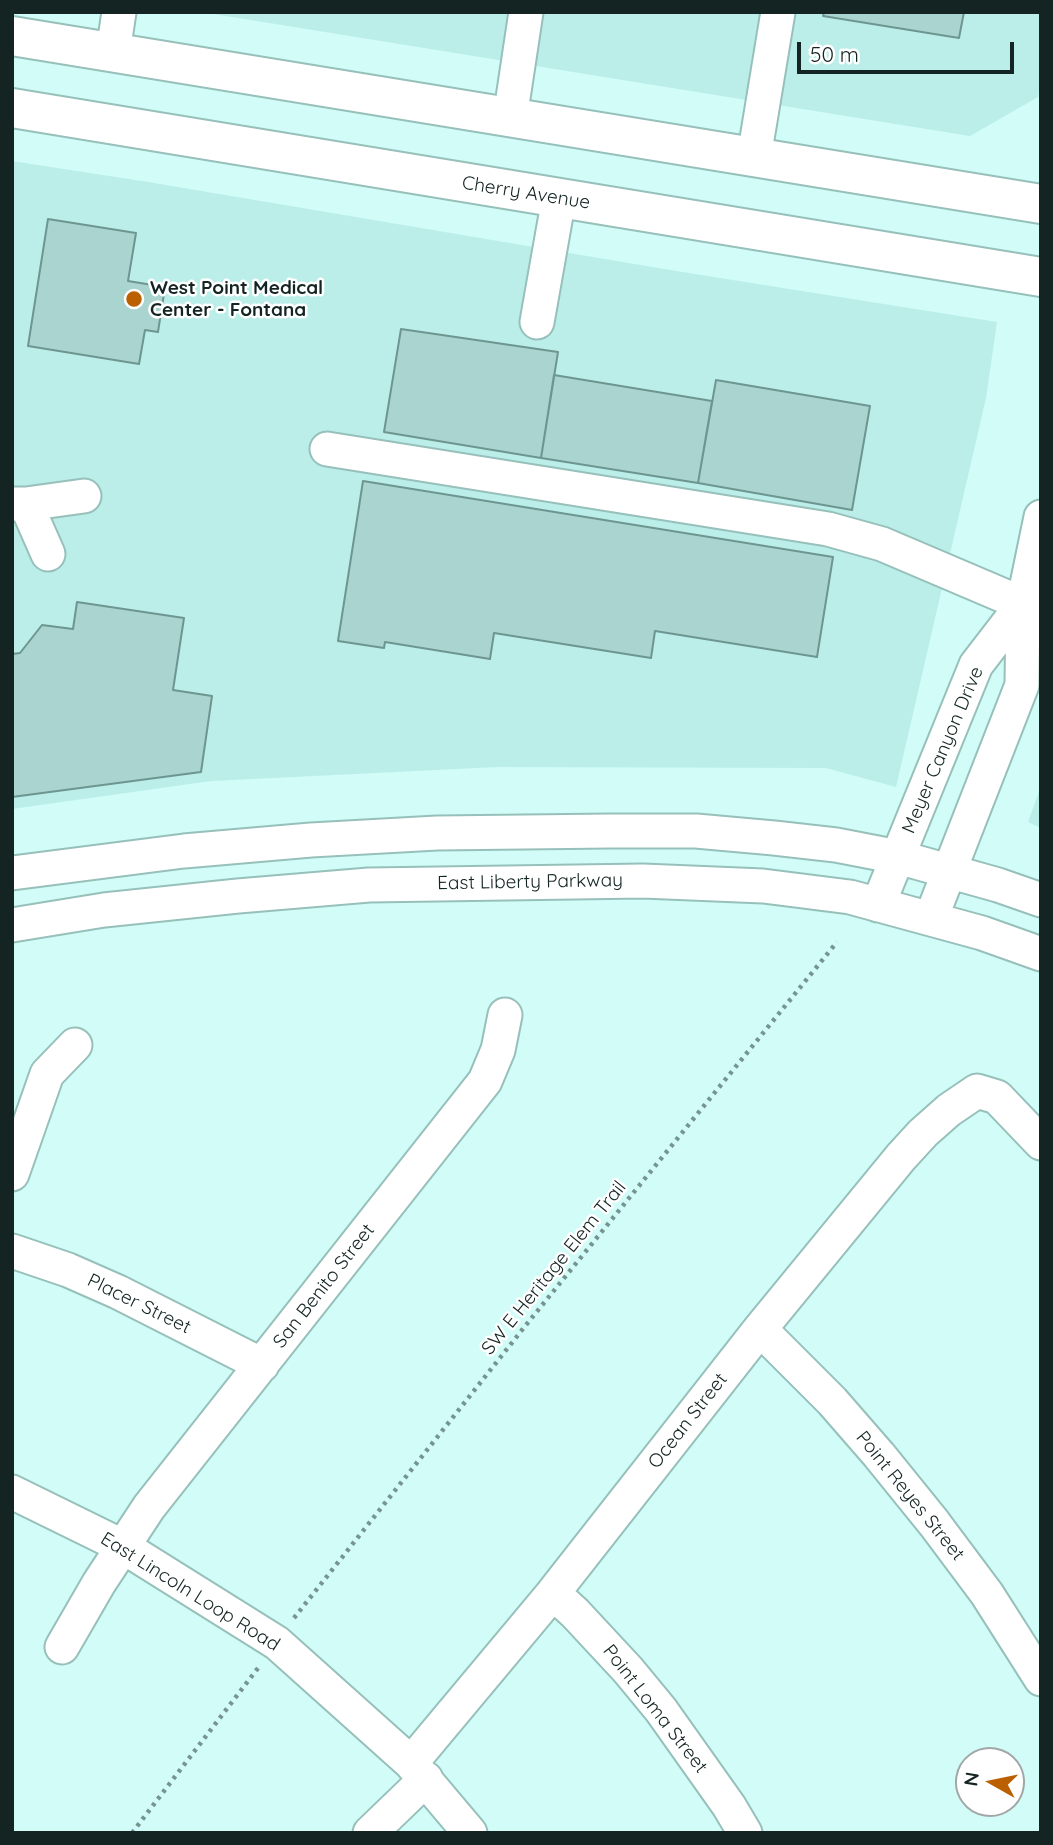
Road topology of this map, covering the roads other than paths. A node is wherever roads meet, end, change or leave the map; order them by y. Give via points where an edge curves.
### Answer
1 (118, 12) edge
2 (526, 12) edge
3 (778, 12) edge
4 (12, 36) edge
5 (113, 52) junction
6 (12, 108) edge
7 (510, 118) junction
8 (754, 157) junction
9 (559, 198) junction
10 (1041, 204) edge
11 (1041, 277) edge
12 (537, 322) dead end
13 (327, 449) dead end
14 (84, 496) dead end
15 (19, 504) edge
16 (1041, 517) edge
17 (48, 554) dead end
18 (1032, 607) edge
19 (898, 857) junction
20 (951, 871) junction
21 (12, 873) edge
22 (1041, 900) edge
23 (878, 905) junction
24 (931, 918) junction
25 (12, 925) edge
26 (1041, 954) edge
27 (505, 1015) dead end
28 (75, 1045) dead end
29 (1041, 1143) edge
30 (12, 1174) edge
31 (12, 1251) edge
32 (760, 1329) junction
33 (262, 1365) junction
34 (12, 1492) edge
35 (122, 1546) junction
36 (553, 1593) junction
37 (62, 1647) dead end
38 (1041, 1679) edge
39 (419, 1771) junction
40 (370, 1833) edge
41 (470, 1833) edge
42 (746, 1833) edge

1 - 5 street
2 - 7 street
3 - 8 street
4 - 5 main road
5 - 7 main road
6 - 9 main road, Cherry Avenue
7 - 8 main road
8 - 10 main road
9 - 11 main road, Cherry Avenue
9 - 12 street
13 - 18 street via 828,529 882,544
14 - 15 street
15 - 17 street
16 - 18 street, Meyer Canyon Drive
18 - 19 street, Meyer Canyon Drive via 976,665
18 - 20 street, Meyer Canyon Drive via 1022,685
19 - 20 street
19 - 21 street via 696,831 438,833 172,852
19 - 23 street, Meyer Canyon Drive
20 - 22 street
20 - 24 street, Meyer Canyon Drive
23 - 24 street, East Liberty Parkway
23 - 25 street, East Liberty Parkway via 763,886 478,882 238,896
24 - 26 street, East Liberty Parkway
27 - 33 street, San Benito Street via 485,1081
28 - 30 street via 47,1074
29 - 32 street, Ocean Street via 996,1097 977,1091 949,1110 901,1157
31 - 33 street, Placer Street via 118,1292
32 - 36 street, Ocean Street
32 - 38 street, Point Reyes Street via 832,1401 927,1513 987,1594
33 - 35 street, San Benito Street
34 - 35 street, East Lincoln Loop Road
35 - 37 street, San Benito Street
35 - 39 street, East Lincoln Loop Road via 277,1643
36 - 39 street, Ocean Street
36 - 42 street, Point Loma Street via 661,1710
39 - 40 street, Ocean Street
39 - 41 street, East Lincoln Loop Road

